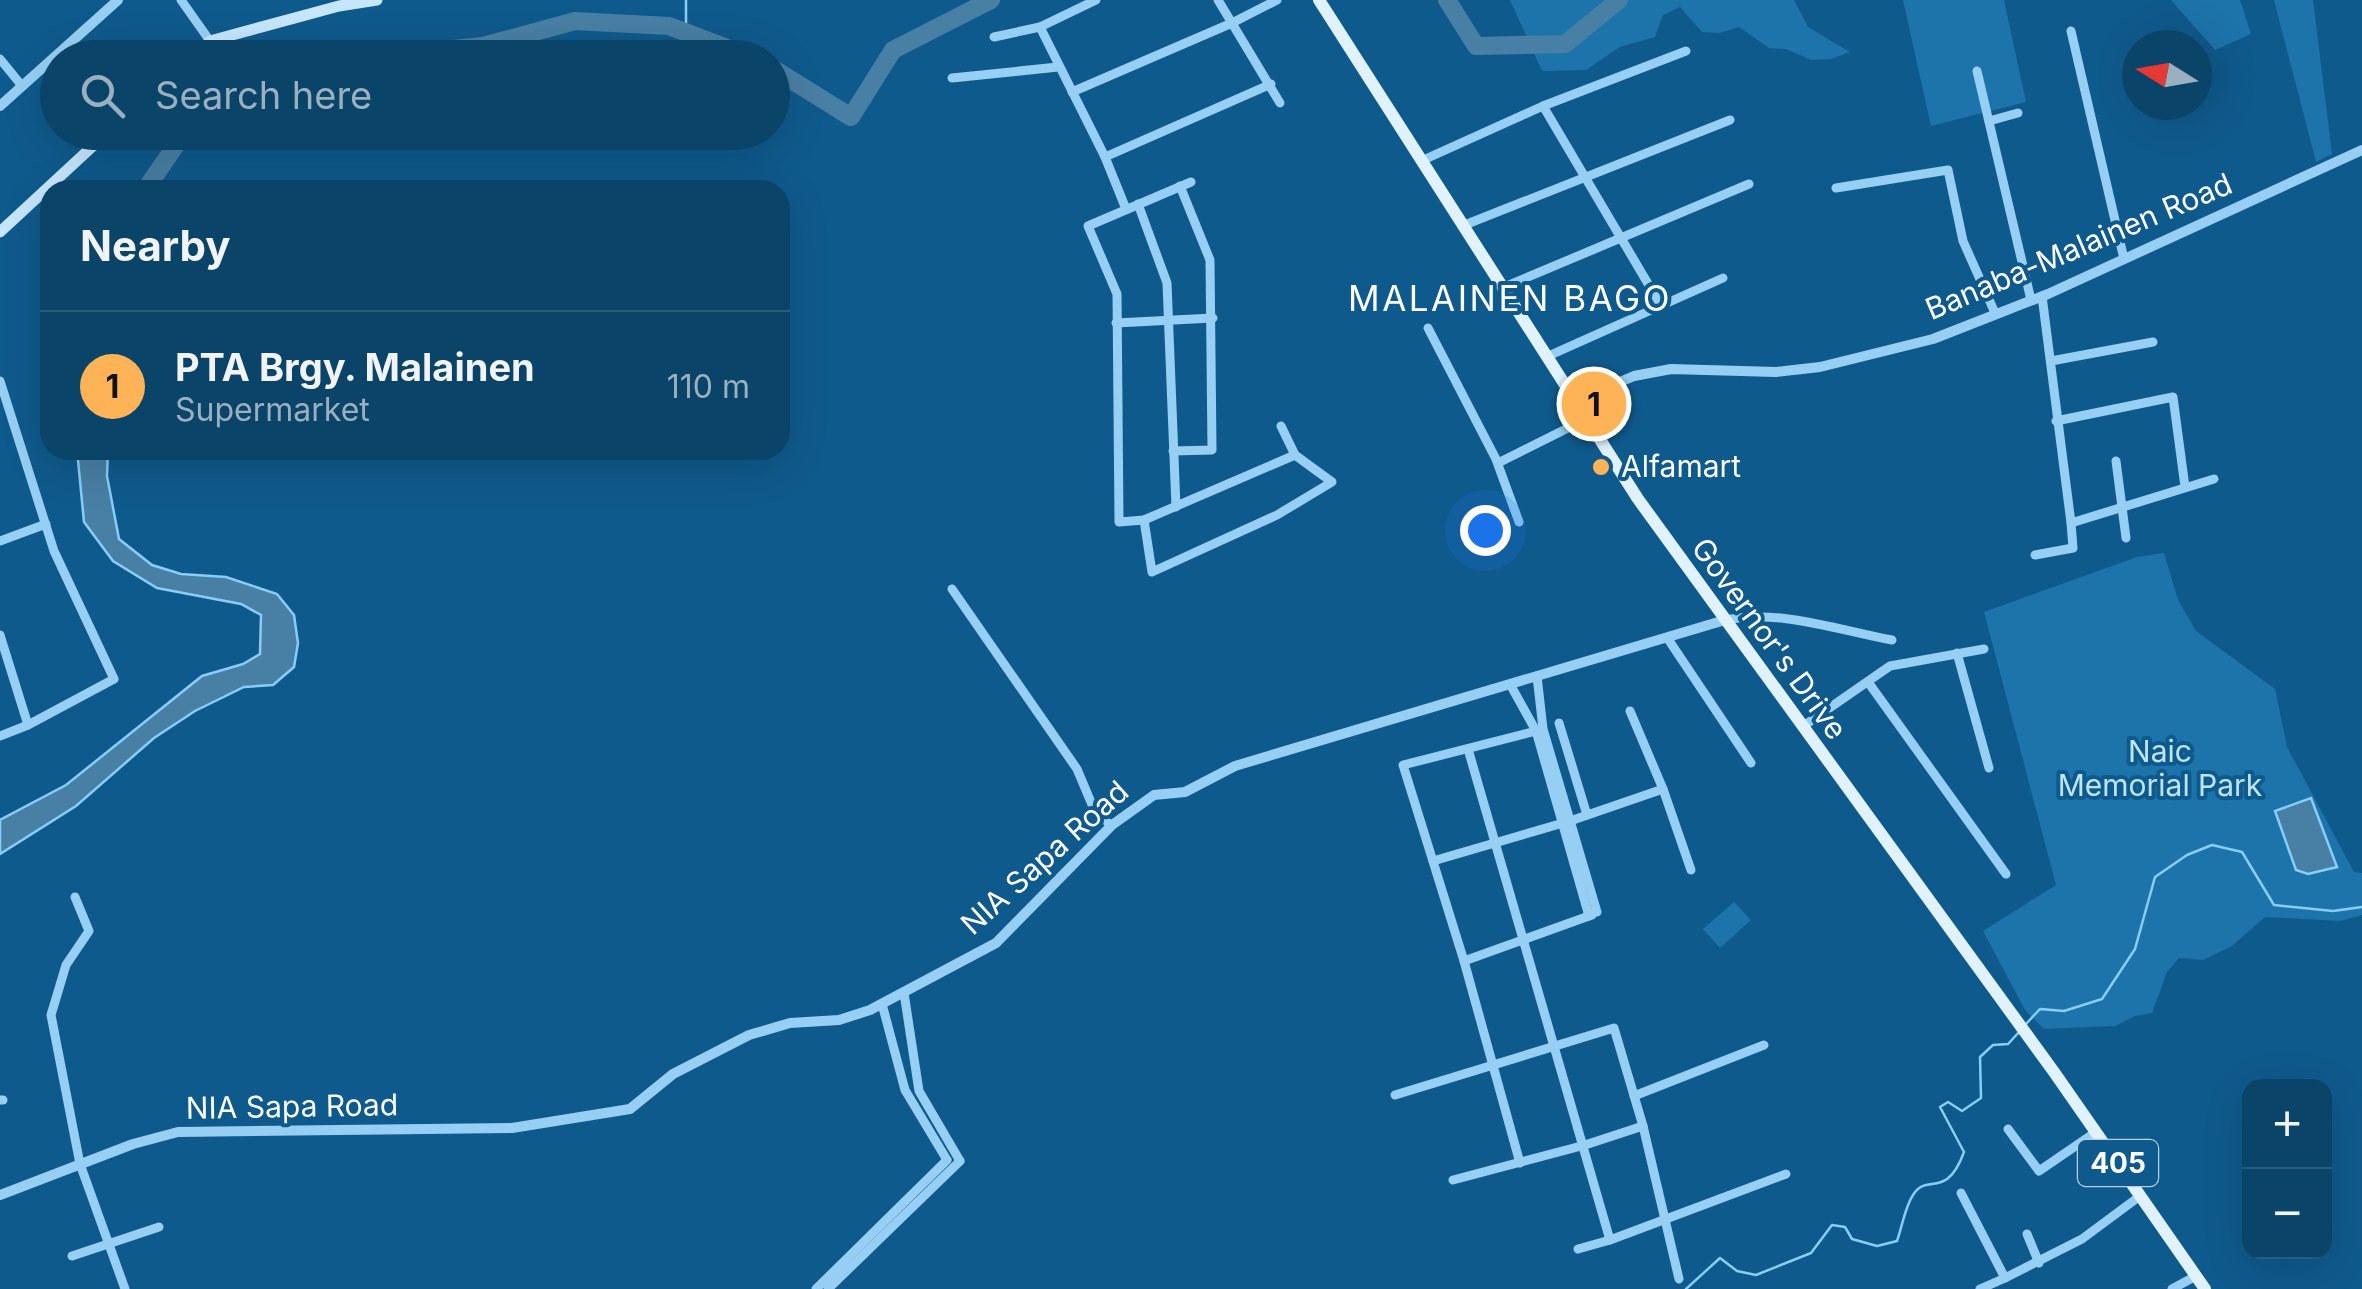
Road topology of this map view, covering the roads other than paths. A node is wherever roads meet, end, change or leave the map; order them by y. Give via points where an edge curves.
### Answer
1 (118, 0) edge
2 (181, 0) edge
3 (1096, 0) edge
4 (1218, 0) edge
5 (1277, 0) edge
6 (1319, 0) edge
7 (371, 1) edge
8 (1264, 3) edge
9 (1232, 23) junction
10 (1040, 27) junction
11 (2072, 31) dead end
12 (994, 36) dead end
13 (73, 40) edge
14 (209, 40) edge
15 (217, 40) edge
16 (1686, 50) dead end
17 (0, 58) edge
18 (1058, 67) junction
19 (40, 70) edge
20 (1978, 71) dead end
21 (952, 78) dead end
22 (1271, 84) junction
23 (22, 86) junction
24 (1072, 92) junction
25 (1280, 103) dead end
26 (0, 106) edge
27 (1543, 106) junction
28 (2018, 113) dead end
29 (1730, 120) dead end
30 (1989, 122) junction
31 (89, 150) edge
32 (2362, 150) edge
33 (1104, 157) junction
34 (1421, 161) junction
35 (1584, 175) junction
36 (56, 180) edge
37 (1748, 184) dead end
38 (1836, 188) dead end
39 (40, 195) edge
40 (1138, 204) junction
41 (1126, 208) junction
42 (1462, 226) junction
43 (0, 232) edge
44 (1621, 238) junction
45 (2124, 258) junction
46 (1723, 278) dead end
47 (1502, 288) junction
48 (2036, 298) junction
49 (1660, 304) junction
50 (1996, 313) junction
51 (1212, 318) junction
52 (1169, 321) junction
53 (1116, 323) junction
54 (1428, 328) dead end
55 (2154, 342) dead end
56 (1546, 357) junction
57 (2051, 360) junction
58 (0, 381) edge
59 (1574, 402) junction
60 (1586, 419) junction
61 (2056, 421) junction
62 (15, 426) junction
63 (1281, 426) dead end
64 (0, 430) edge
65 (1173, 451) junction
66 (1295, 455) junction
67 (2116, 461) dead end
68 (1497, 462) junction
69 (2214, 479) dead end
70 (2185, 487) junction
71 (1176, 506) junction
72 (2120, 506) junction
73 (1144, 520) junction
74 (1519, 522) dead end
75 (2071, 523) junction
76 (46, 524) junction
77 (2126, 538) dead end
78 (0, 541) edge
79 (2036, 555) dead end
80 (952, 588) dead end
81 (1725, 620) junction
82 (0, 635) edge
83 (1668, 639) junction
84 (1892, 640) dead end
85 (1984, 648) dead end
86 (1957, 653) junction
87 (1538, 676) junction
88 (13, 678) junction
89 (0, 679) edge
90 (1868, 682) junction
91 (1510, 684) junction
92 (1630, 710) dead end
93 (1560, 723) dead end
94 (28, 725) junction
95 (1802, 727) junction
96 (1540, 730) junction
97 (0, 736) edge
98 (1468, 748) junction
99 (1750, 762) dead end
100 (1990, 768) dead end
101 (1662, 789) junction
102 (1588, 815) junction
103 (1566, 822) junction
104 (1111, 826) junction
105 (1495, 842) junction
106 (1433, 861) junction
107 (1692, 870) dead end
108 (2006, 874) dead end
109 (75, 896) dead end
110 (1525, 939) junction
111 (1464, 961) junction
112 (904, 993) junction
113 (882, 1004) junction
114 (1556, 1044) junction
115 (1764, 1045) dead end
116 (1494, 1063) junction
117 (917, 1075) junction
118 (902, 1080) junction
119 (1396, 1094) dead end
120 (1634, 1096) junction
121 (1643, 1126) junction
122 (2008, 1129) dead end
123 (2096, 1132) junction
124 (1585, 1146) junction
125 (946, 1160) junction
126 (960, 1162) junction
127 (1520, 1163) junction
128 (80, 1164) junction
129 (1786, 1174) dead end
130 (1453, 1180) dead end
131 (1961, 1193) dead end
132 (0, 1194) edge
133 (2140, 1196) junction
134 (1663, 1220) junction
135 (159, 1227) dead end
136 (2026, 1234) dead end
137 (1610, 1240) junction
138 (108, 1243) junction
139 (1578, 1249) dead end
140 (72, 1256) dead end
141 (2039, 1263) junction
142 (2196, 1276) junction
143 (2005, 1278) junction
144 (1679, 1279) dead end
145 (125, 1289) edge
146 (816, 1289) edge
147 (828, 1289) edge
148 (1980, 1289) edge
149 (2172, 1289) edge
150 (2205, 1289) edge

1 - 13 street
2 - 14 street
3 - 10 street
4 - 9 street
5 - 8 street
6 - 34 main road, Governor's Drive / 405
7 - 15 main road
8 - 9 street
9 - 22 street
9 - 24 street
10 - 12 street
10 - 18 street
11 - 45 street
16 - 27 street
17 - 23 street
18 - 21 street
18 - 24 street
19 - 23 street
20 - 30 street
22 - 25 street
22 - 33 street
23 - 26 street
24 - 33 street
27 - 34 street
27 - 35 street
28 - 30 street
29 - 35 street
30 - 48 street
31 - 36 main road
32 - 45 street, Banaba-Malainen Road
33 - 41 street
34 - 42 main road, Governor's Drive / 405
35 - 42 street
35 - 44 street
37 - 44 street
38 - 50 street via 1948,170 1964,241
39 - 43 main road
40 - 41 street
40 - 51 street via 1185,184 1210,260
40 - 52 street via 1167,284
41 - 53 street via 1088,226 1117,294
42 - 47 main road, Governor's Drive / 405
44 - 47 street
44 - 49 street
45 - 48 street, Banaba-Malainen Road
46 - 49 street
47 - 56 main road, Governor's Drive / 405
48 - 50 street, Banaba-Malainen Road
48 - 57 street
49 - 56 street
50 - 59 street, Banaba-Malainen Road via 1933,339 1820,367 1671,369 1634,376
51 - 52 street
51 - 65 street via 1212,450
52 - 53 street
52 - 65 street
53 - 73 street via 1118,522
54 - 68 street
55 - 57 street
56 - 59 main road, Governor's Drive / 405
57 - 61 street
58 - 62 street
59 - 60 main road, Governor's Drive / 405
60 - 68 street
60 - 81 main road, Governor's Drive / 405
61 - 70 street via 2173,396
61 - 75 street
62 - 64 street
62 - 76 street
63 - 66 street
65 - 71 street
66 - 71 street
66 - 73 street via 1332,482 1152,572
67 - 72 street
68 - 74 street
69 - 70 street
70 - 72 street
71 - 73 street
72 - 75 street
72 - 77 street
75 - 79 street via 2073,548
76 - 78 street
76 - 94 street via 114,679
80 - 104 street
81 - 83 street, NIA Sapa Road
81 - 84 street via 1805,621
81 - 95 main road, Governor's Drive / 405
82 - 88 street
83 - 87 street, NIA Sapa Road
83 - 99 street
85 - 86 street
86 - 90 street via 1890,666
86 - 100 street
87 - 91 street, NIA Sapa Road
87 - 96 street
88 - 89 street
88 - 94 street
90 - 95 street
90 - 108 street
91 - 96 street
91 - 104 street, NIA Sapa Road via 1235,766 1186,792 1154,795
92 - 101 street
93 - 102 street
94 - 97 street
95 - 123 main road, Governor's Drive / 405
96 - 98 street
96 - 103 street
98 - 105 street
98 - 106 street via 1403,765
101 - 102 street
101 - 107 street
102 - 103 street
103 - 105 street
103 - 110 street via 1596,912
104 - 112 street, NIA Sapa Road via 996,943
105 - 106 street
105 - 110 street
106 - 111 street
109 - 128 street via 89,931 66,965 50,1015
110 - 111 street
110 - 114 street
111 - 116 street
112 - 113 street, NIA Sapa Road
112 - 117 street
113 - 118 street
113 - 128 street, NIA Sapa Road via 839,1020 790,1023 749,1036 673,1074 630,1108 512,1128 178,1132
114 - 116 street
114 - 120 street via 1614,1028
114 - 124 street
115 - 120 street
116 - 119 street
116 - 127 street
117 - 118 street
117 - 126 street via 919,1091
118 - 125 street
120 - 121 street
121 - 124 street
121 - 134 street
122 - 123 street via 2040,1172
123 - 133 main road, Governor's Drive / 405
124 - 127 street
124 - 137 street
125 - 126 street
125 - 146 street
126 - 147 street
127 - 130 street
128 - 132 street, NIA Sapa Road
128 - 138 street
129 - 134 street
131 - 143 street
133 - 141 street
133 - 142 main road, Governor's Drive / 405
134 - 137 street
134 - 144 street
135 - 138 street
136 - 141 street
137 - 139 street
138 - 140 street
138 - 145 street
141 - 143 street
142 - 149 street
142 - 150 main road, Governor's Drive / 405
143 - 148 street

